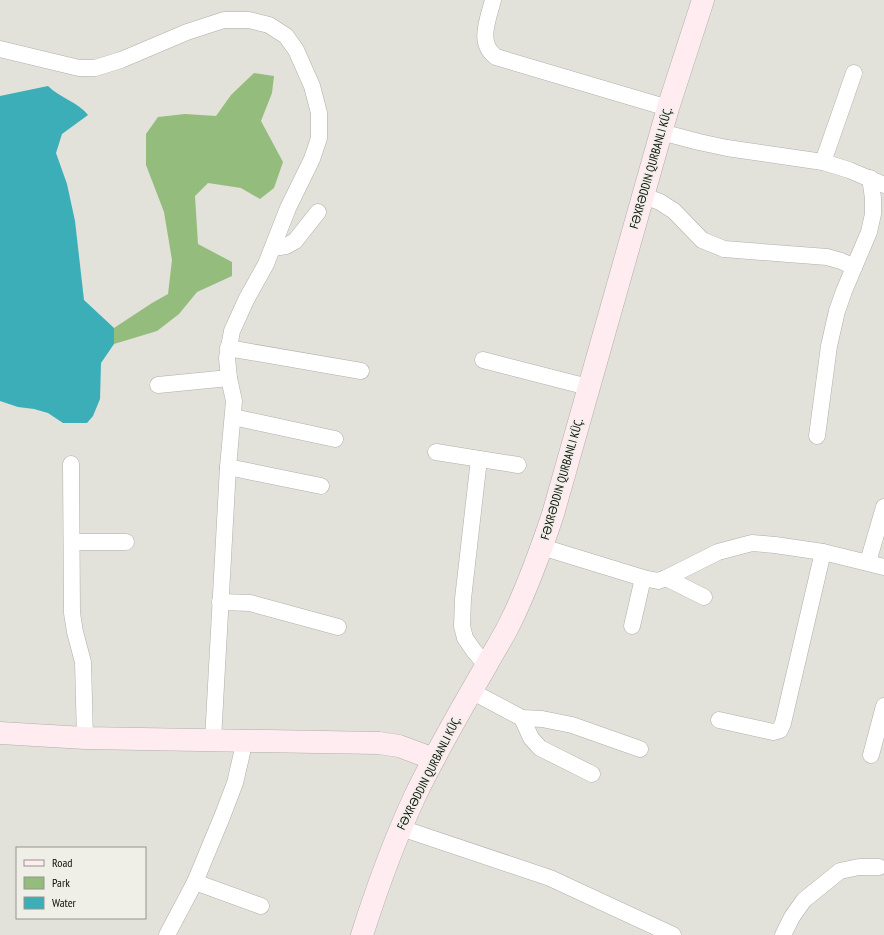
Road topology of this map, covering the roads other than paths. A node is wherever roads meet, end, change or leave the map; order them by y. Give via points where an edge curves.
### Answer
1 (494, 0) edge
2 (702, 0) edge
3 (0, 50) edge
4 (854, 74) dead end
5 (668, 108) junction
6 (661, 132) junction
7 (823, 162) junction
8 (877, 181) edge
9 (644, 196) junction
10 (318, 212) dead end
11 (273, 248) junction
12 (854, 267) junction
13 (228, 348) junction
14 (483, 360) dead end
15 (361, 371) dead end
16 (229, 378) junction
17 (158, 385) dead end
18 (588, 387) junction
19 (233, 417) junction
20 (817, 436) dead end
21 (335, 439) dead end
22 (436, 452) dead end
23 (479, 459) junction
24 (71, 464) dead end
25 (518, 465) dead end
26 (228, 467) junction
27 (321, 486) dead end
28 (884, 506) edge
29 (72, 542) junction
30 (126, 542) dead end
31 (542, 546) junction
32 (823, 552) junction
33 (868, 562) junction
34 (884, 566) edge
35 (643, 578) junction
36 (666, 578) junction
37 (704, 597) dead end
38 (220, 602) junction
39 (632, 626) dead end
40 (338, 627) dead end
41 (486, 665) junction
42 (471, 691) junction
43 (884, 706) edge
44 (522, 718) junction
45 (718, 720) dead end
46 (0, 734) edge
47 (85, 738) junction
48 (213, 740) junction
49 (245, 740) junction
50 (640, 749) dead end
51 (872, 755) dead end
52 (434, 759) junction
53 (592, 774) dead end
54 (401, 828) junction
55 (879, 867) dead end
56 (195, 882) junction
57 (261, 906) dead end
58 (167, 935) edge
59 (362, 935) edge
60 (673, 935) edge
61 (783, 935) edge

1 - 5 street via 485,32 489,52 496,57
2 - 5 street
3 - 11 street via 79,68 95,68 224,20 249,20 269,26 286,36 296,50 312,86 319,113 319,138
4 - 7 street
5 - 6 street
6 - 7 street via 727,148
6 - 9 street
7 - 8 street
8 - 12 street via 869,232
9 - 12 street via 674,211 702,240 713,246 827,257
9 - 18 street
10 - 11 street via 295,241 286,246
11 - 13 street via 240,312
12 - 20 street via 836,318
13 - 15 street
13 - 16 street
14 - 18 street
16 - 17 street
16 - 19 street via 234,401
18 - 31 street
19 - 21 street
19 - 26 street
22 - 23 street
23 - 25 street
23 - 41 street via 462,626 465,638
24 - 29 street
26 - 27 street
26 - 38 street
28 - 33 street
29 - 30 street
29 - 47 street via 72,613 83,662
31 - 35 street
31 - 41 street via 511,622
32 - 33 street
32 - 36 street via 752,543 718,552
32 - 45 street via 780,730 773,732
33 - 34 street
35 - 36 street via 658,581
35 - 39 street
36 - 37 street
38 - 40 street via 250,603
38 - 48 street
41 - 42 street
42 - 44 street
42 - 52 street
43 - 51 street
44 - 50 street via 572,725
44 - 53 street via 531,738 540,748
46 - 47 street
47 - 48 street
48 - 49 street
49 - 52 street via 379,743 399,746
49 - 56 street via 235,783
52 - 54 street
54 - 59 street
54 - 60 street via 550,878
55 - 61 street via 859,867 840,871 804,900
56 - 57 street
56 - 58 street

